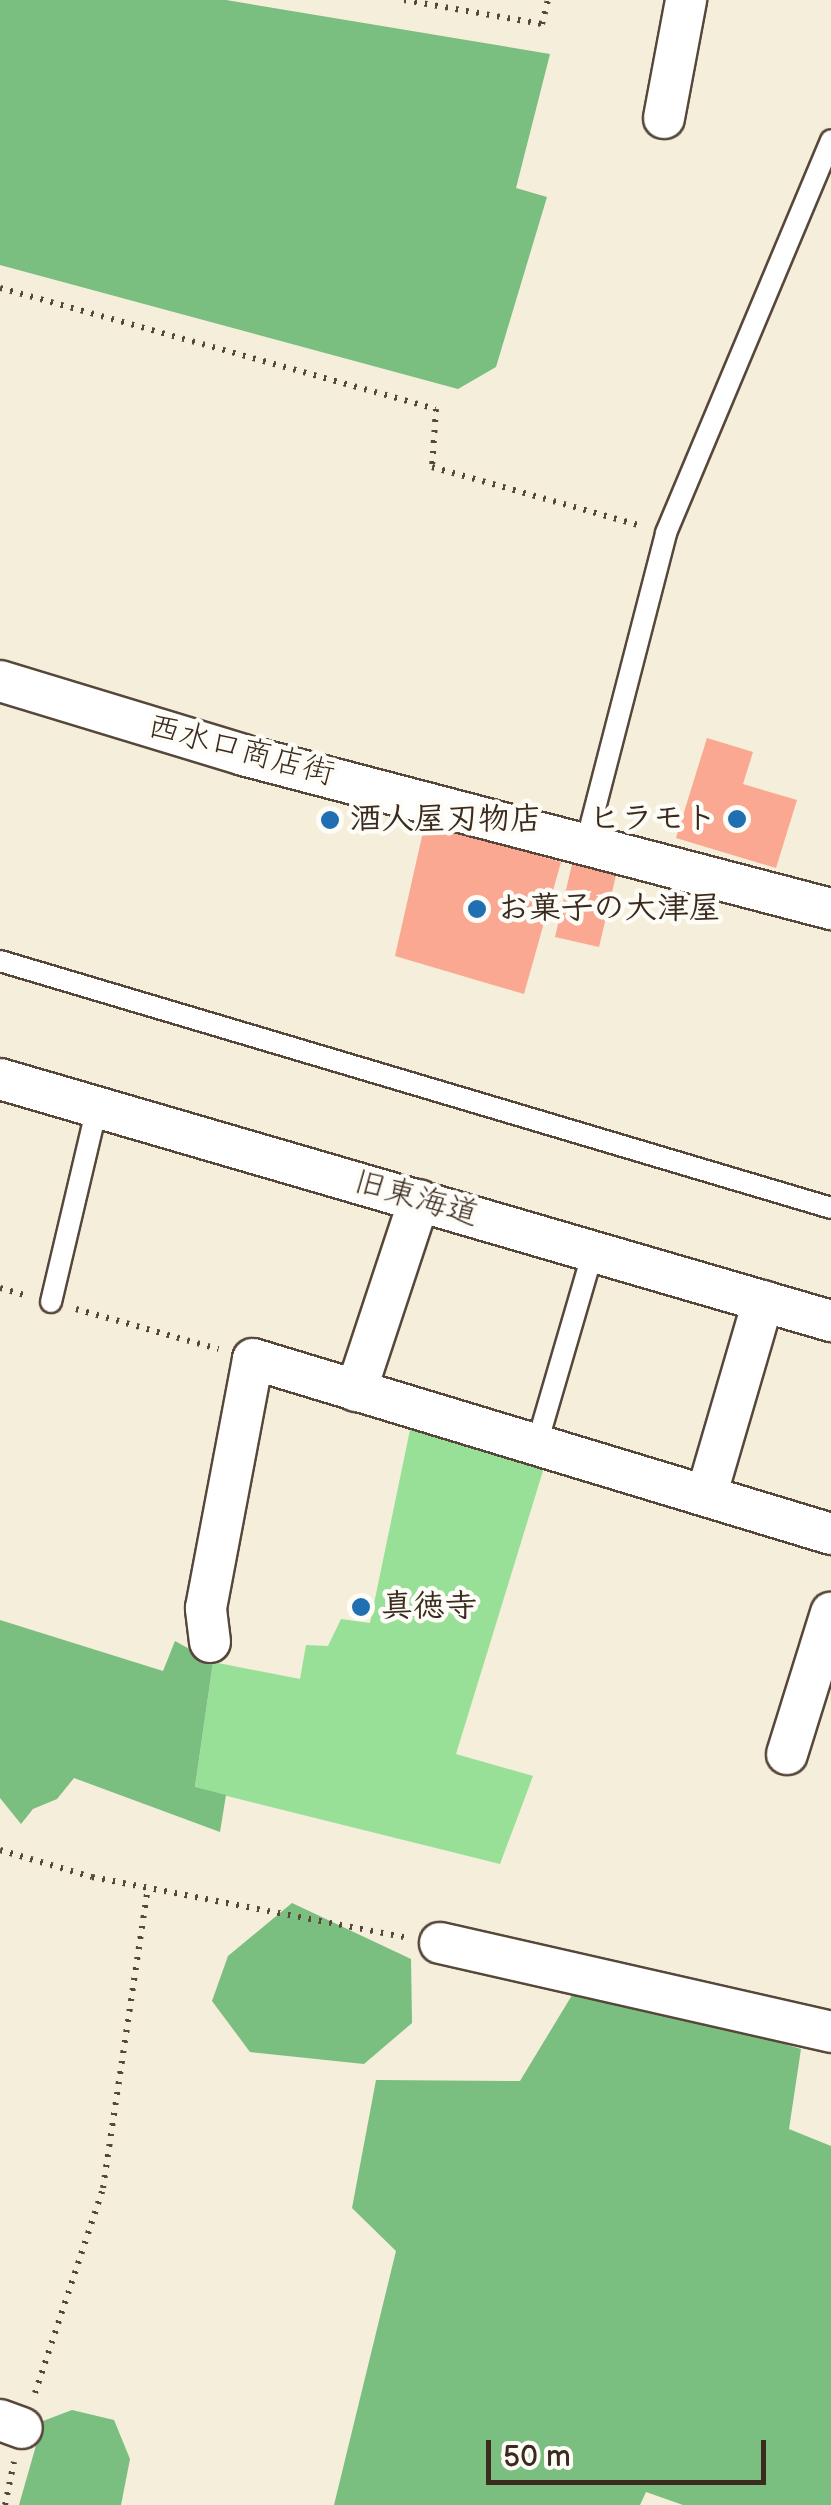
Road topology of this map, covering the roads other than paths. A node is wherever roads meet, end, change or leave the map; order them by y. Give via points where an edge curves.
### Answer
1 (686, 0) edge
2 (664, 118) dead end
3 (831, 140) edge
4 (0, 681) edge
5 (586, 842) junction
6 (831, 909) edge
7 (0, 962) edge
8 (0, 1078) edge
9 (97, 1107) junction
10 (419, 1200) junction
11 (831, 1208) edge
12 (594, 1252) junction
13 (763, 1301) junction
14 (51, 1302) road end
15 (831, 1321) edge
16 (356, 1391) junction
17 (538, 1440) junction
18 (707, 1493) junction
19 (831, 1534) edge
20 (831, 1614) edge
21 (210, 1642) dead end
22 (787, 1754) dead end
23 (440, 1944) road end
24 (831, 2032) edge

1 - 2 street
3 - 5 lane via 666,533
4 - 5 street, 西水口商店街 via 243,756
5 - 6 street, 西水口商店街
7 - 11 lane
8 - 9 street, 旧東海道
9 - 10 street, 旧東海道
9 - 14 lane
10 - 12 street, 旧東海道
10 - 16 street
12 - 13 street, 旧東海道
12 - 17 lane
13 - 15 street, 旧東海道
13 - 18 street
16 - 17 street
16 - 21 street via 252,1360 206,1608
17 - 18 street
18 - 19 street
20 - 22 street
23 - 24 street

